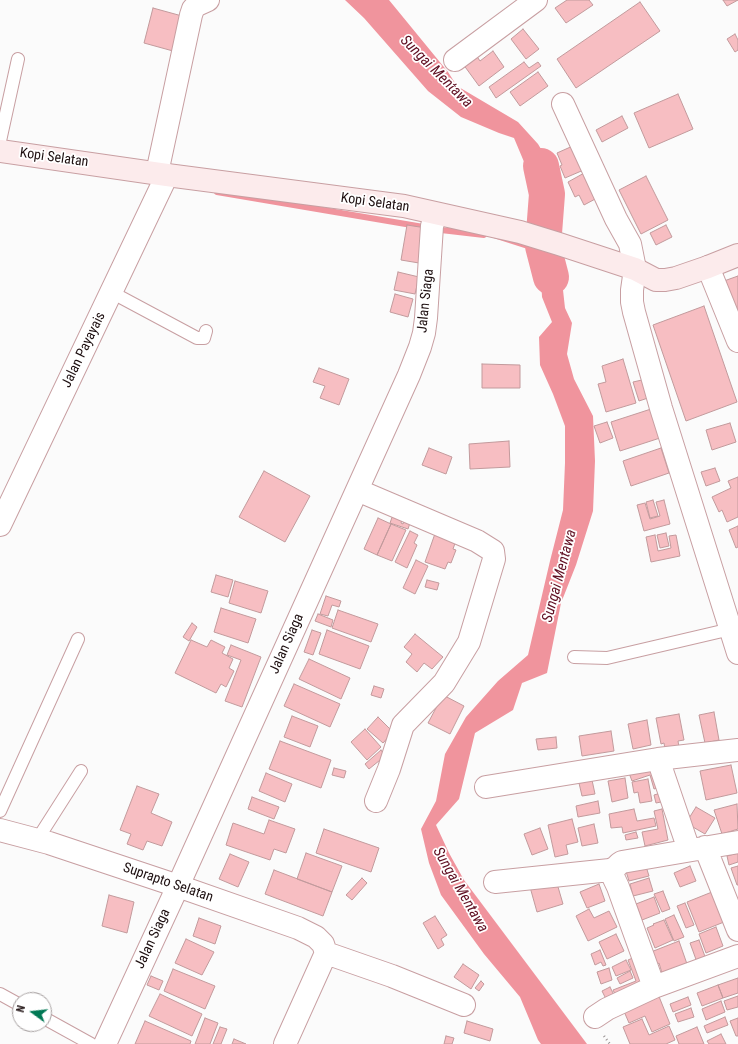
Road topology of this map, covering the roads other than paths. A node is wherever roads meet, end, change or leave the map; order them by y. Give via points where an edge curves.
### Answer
1 (208, 0) edge
2 (536, 0) edge
3 (18, 59) dead end
4 (455, 60) dead end
5 (562, 104) dead end
6 (0, 142) edge
7 (0, 150) edge
8 (162, 180) junction
9 (433, 225) junction
10 (738, 255) edge
11 (708, 267) junction
12 (635, 269) junction
13 (111, 292) junction
14 (206, 331) dead end
15 (738, 341) edge
16 (357, 490) junction
17 (0, 525) edge
18 (730, 629) junction
19 (78, 639) dead end
20 (738, 653) edge
21 (574, 657) dead end
22 (738, 750) edge
23 (658, 759) junction
24 (81, 771) dead end
25 (486, 787) dead end
26 (376, 801) dead end
27 (0, 811) edge
28 (0, 830) edge
29 (37, 840) junction
30 (738, 842) edge
31 (697, 848) junction
32 (610, 870) junction
33 (495, 882) dead end
34 (178, 886) junction
35 (738, 930) edge
36 (326, 953) junction
37 (738, 956) edge
38 (654, 988) junction
39 (0, 994) edge
40 (12, 1001) edge
41 (464, 1005) dead end
42 (595, 1017) dead end
43 (52, 1022) edge
44 (91, 1044) edge
45 (105, 1044) edge
46 (285, 1044) edge

1 - 8 street, Jalan Payayais via 197,5 191,15
2 - 4 street
3 - 6 lane
5 - 12 street via 630,244
7 - 8 street, Kopi Selatan
8 - 9 street, Kopi Selatan via 404,206
8 - 13 street, Jalan Payayais
9 - 12 street, Kopi Selatan via 520,232
9 - 16 street, Jalan Siaga via 424,333 409,375
10 - 11 street, Kopi Selatan
11 - 12 street, Kopi Selatan via 665,280 656,280
11 - 15 street
12 - 18 street via 632,290 634,312
13 - 14 lane via 197,338 204,338
13 - 17 street, Jalan Payayais
16 - 26 street via 477,541 493,551 494,559 469,642 444,683 403,725
16 - 34 street, Jalan Siaga
18 - 20 street
18 - 21 lane via 606,658
19 - 27 lane
22 - 23 street
23 - 25 street
23 - 31 street
24 - 29 lane
28 - 29 street, Suprapto Selatan
29 - 34 street, Suprapto Selatan
30 - 31 street
31 - 32 street via 622,862
31 - 35 street
32 - 33 street
32 - 38 street
34 - 36 street, Suprapto Selatan via 298,928 316,937 323,944
34 - 45 street, Jalan Siaga
36 - 41 street
36 - 46 street
37 - 38 street
38 - 42 street
39 - 40 lane
43 - 44 lane

